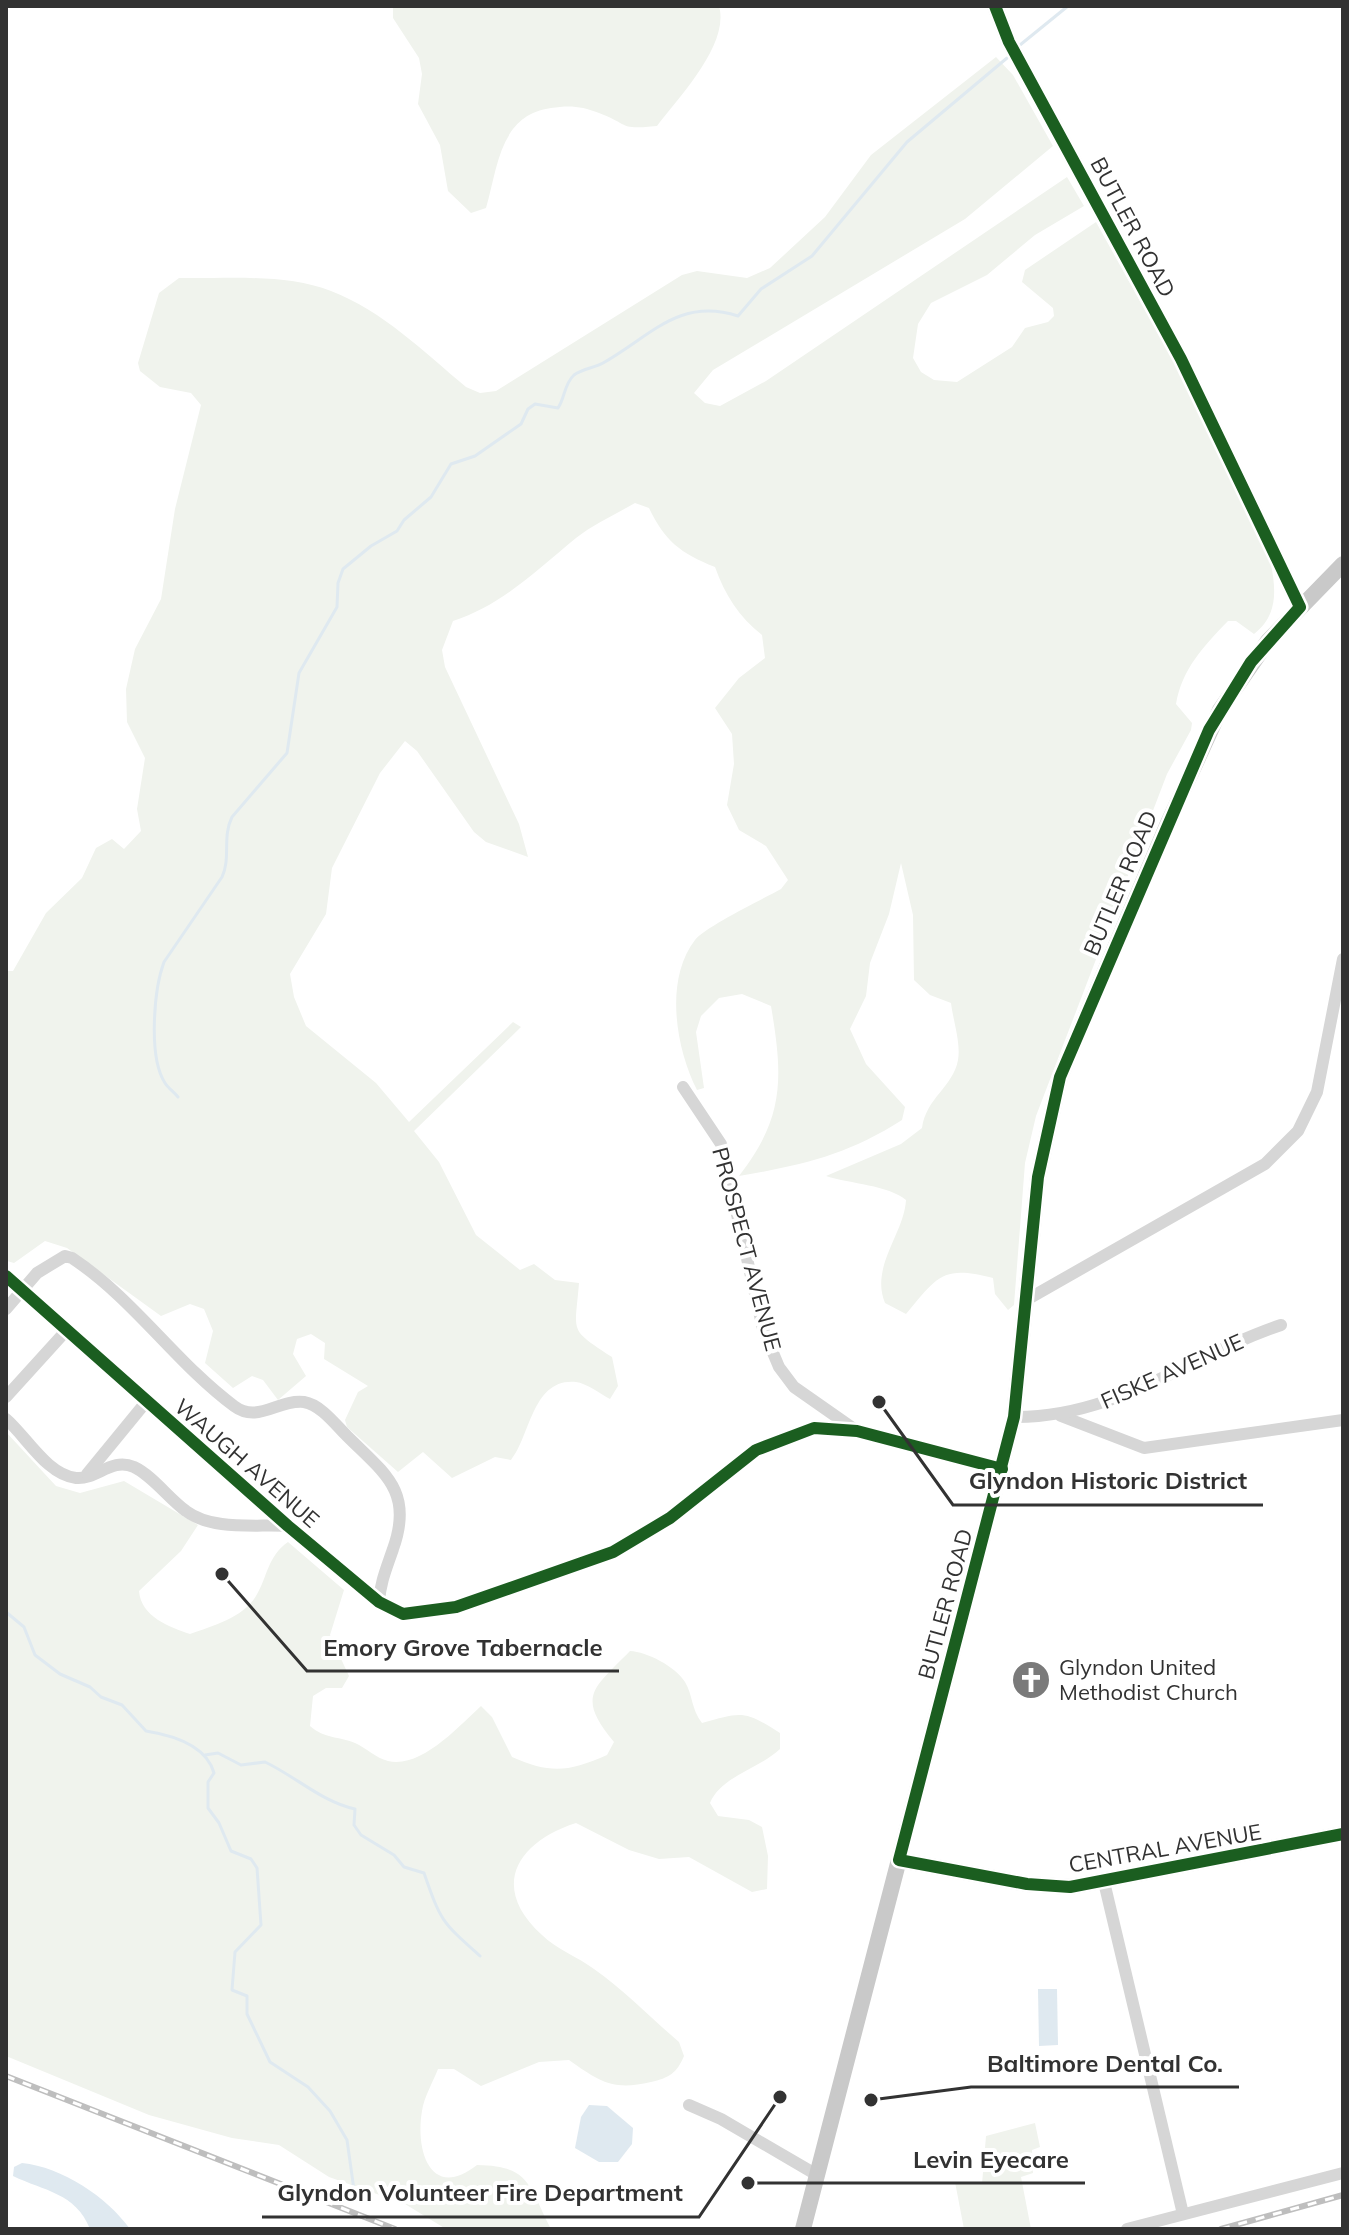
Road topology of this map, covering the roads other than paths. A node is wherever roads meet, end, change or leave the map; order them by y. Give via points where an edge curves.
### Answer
1 (995, 6) edge
2 (1343, 564) edge
3 (1300, 607) junction
4 (1343, 959) edge
5 (683, 1087) dead end
6 (6, 1276) edge
7 (22, 1293) junction
8 (1028, 1299) junction
9 (6, 1309) edge
10 (1281, 1325) dead end
11 (65, 1332) junction
12 (6, 1397) edge
13 (146, 1402) junction
14 (1061, 1416) junction
15 (1014, 1417) junction
16 (6, 1419) edge
17 (1343, 1420) edge
18 (857, 1431) junction
19 (1002, 1469) junction
20 (85, 1477) junction
21 (288, 1526) junction
22 (379, 1602) junction
23 (1343, 1834) edge
24 (899, 1860) junction
25 (1104, 1882) junction
26 (689, 2105) dead end
27 (1343, 2173) edge
28 (817, 2175) junction
29 (1183, 2214) junction
30 (803, 2229) edge
31 (1127, 2229) edge

1 - 3 main road, BUTLER ROAD via 1009,42 1202,400
2 - 3 main road
3 - 8 main road, BUTLER ROAD via 1251,662 1209,730 1070,1049 1044,1138
4 - 8 street via 1317,1092 1283,1149 1244,1178
5 - 18 street, PROSPECT AVENUE via 721,1144 763,1329 779,1367 794,1387
6 - 7 street, WAUGH AVENUE
7 - 9 street
7 - 11 street, WAUGH AVENUE
7 - 22 street via 45,1266 65,1256 142,1317 170,1350 238,1409 259,1414 293,1403 315,1406 387,1475 399,1494 394,1547
8 - 15 main road, BUTLER ROAD
10 - 14 street, FISKE AVENUE via 1230,1343 1104,1405
11 - 12 street
11 - 13 street, WAUGH AVENUE
13 - 20 street
13 - 21 street, WAUGH AVENUE
14 - 15 street, FISKE AVENUE
14 - 17 street via 1144,1448
15 - 19 main road, BUTLER ROAD
16 - 20 street via 57,1470
18 - 19 street
18 - 22 street, WAUGH AVENUE via 814,1428 771,1441 633,1541 540,1579 426,1614 403,1614
19 - 24 main road, BUTLER ROAD
20 - 21 street via 123,1464 140,1471 189,1514 224,1524
21 - 22 street, WAUGH AVENUE
23 - 25 main road, CENTRAL AVENUE
24 - 25 main road, CENTRAL AVENUE via 1042,1886
24 - 28 main road, BUTLER ROAD
25 - 29 street
26 - 28 street
27 - 29 street
28 - 30 main road, BUTLER ROAD
29 - 31 street

